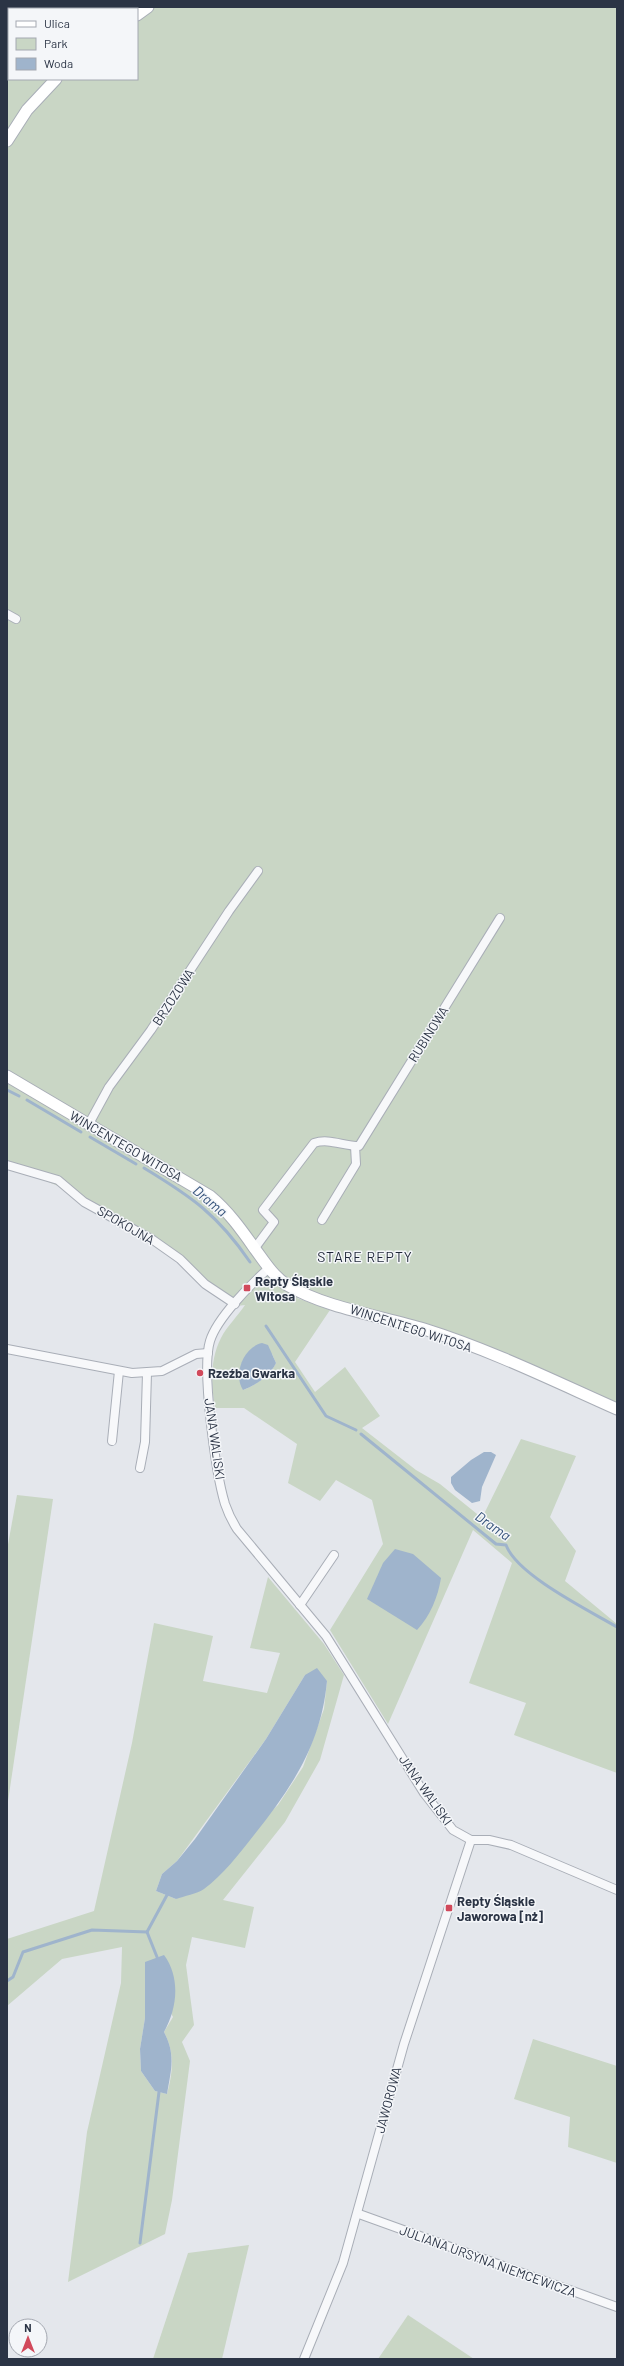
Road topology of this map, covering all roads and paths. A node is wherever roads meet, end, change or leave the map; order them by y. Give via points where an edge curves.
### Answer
1 (148, 7) edge
2 (138, 14) edge
3 (55, 80) edge
4 (7, 141) edge
5 (7, 614) edge
6 (16, 619) dead end
7 (258, 870) dead end
8 (500, 918) dead end
9 (7, 1076) edge
10 (92, 1126) junction
11 (355, 1146) junction
12 (7, 1165) edge
13 (322, 1220) dead end
14 (254, 1248) junction
15 (269, 1268) junction
16 (235, 1304) junction
17 (7, 1349) edge
18 (208, 1353) junction
19 (118, 1371) junction
20 (147, 1373) junction
21 (617, 1410) edge
22 (112, 1441) dead end
23 (140, 1468) dead end
24 (334, 1555) dead end
25 (300, 1605) junction
26 (471, 1840) junction
27 (617, 1890) edge
28 (359, 2214) junction
29 (617, 2307) edge
30 (304, 2359) edge

1 - 2 street
3 - 4 street via 27,110
5 - 6 street
7 - 10 street, BRZOZOWA via 151,1030 109,1087 91,1120
8 - 11 street, RUBINOWA via 359,1146
9 - 10 street, WINCENTEGO WITOSA
10 - 14 street, WINCENTEGO WITOSA via 210,1196 232,1217
11 - 13 street via 356,1164
11 - 14 street via 321,1141 314,1143 263,1210 274,1222
12 - 16 street, SPOKOJNA via 58,1180 84,1202 153,1240 180,1259 205,1284
14 - 15 street, WINCENTEGO WITOSA
15 - 16 street, JANA WALISKI
15 - 21 street, WINCENTEGO WITOSA via 279,1279 298,1291 450,1339 511,1362
16 - 18 street, JANA WALISKI via 216,1330 210,1341
17 - 19 street
18 - 20 street via 196,1354 162,1371
18 - 25 street, JANA WALISKI via 208,1394 217,1463 229,1516 236,1529
19 - 20 street
19 - 22 street
20 - 23 street via 145,1442
24 - 25 street
25 - 26 street, JANA WALISKI via 326,1636 440,1815 453,1830
26 - 27 street, JANA WALISKI via 488,1840 511,1845
26 - 28 street, JAWOROWA via 404,2044
28 - 29 street, JULIANA URSYNA NIEMCEWICZA
28 - 30 street, JAWOROWA via 343,2263

